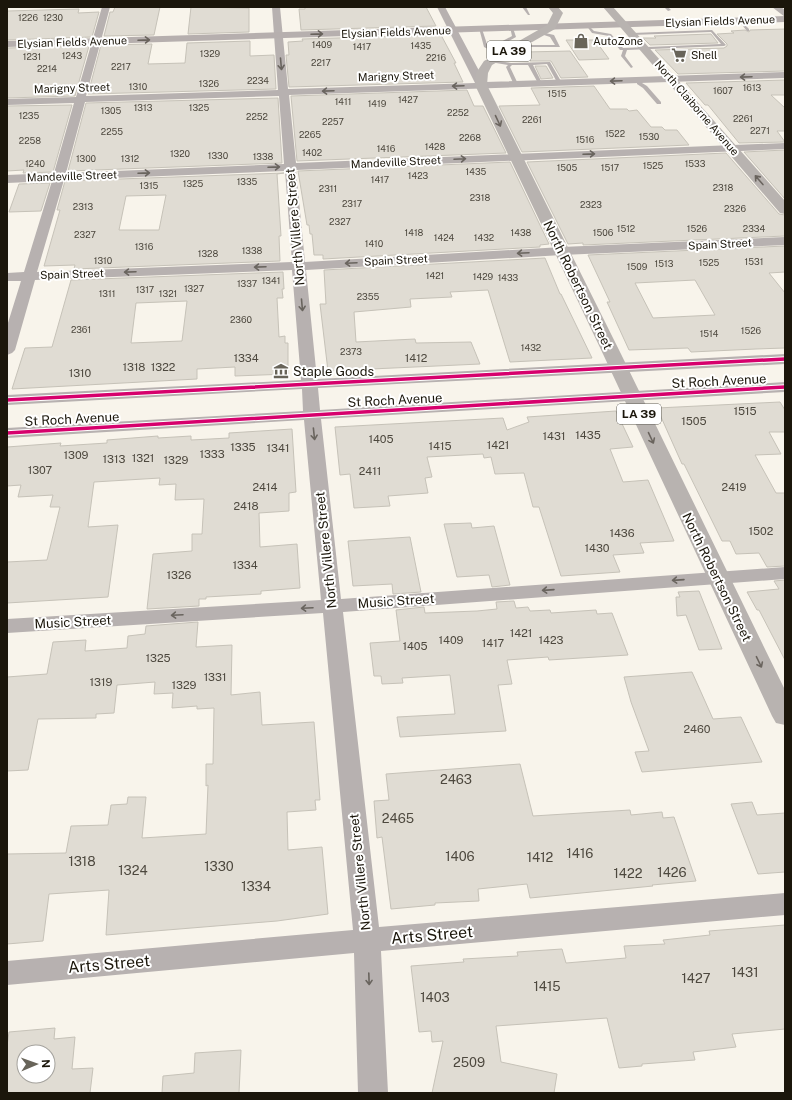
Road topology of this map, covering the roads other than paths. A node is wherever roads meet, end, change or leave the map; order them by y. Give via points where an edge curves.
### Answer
1 (106, 7) edge
2 (276, 7) edge
3 (776, 7) edge
4 (668, 8) edge
5 (610, 9) edge
6 (655, 10) dead end
7 (681, 10) dead end
8 (559, 11) edge
9 (626, 11) dead end
10 (533, 12) edge
11 (597, 12) dead end
12 (442, 14) edge
13 (514, 14) dead end
14 (785, 14) edge
15 (461, 16) dead end
16 (785, 19) edge
17 (739, 21) junction
18 (684, 23) junction
19 (624, 24) junction
20 (651, 24) junction
21 (587, 26) junction
22 (95, 27) junction
23 (111, 27) dead end
24 (511, 28) junction
25 (480, 29) junction
26 (453, 30) junction
27 (546, 30) junction
28 (748, 30) dead end
29 (692, 32) junction
30 (666, 33) junction
31 (632, 34) junction
32 (278, 35) junction
33 (96, 41) junction
34 (7, 44) edge
35 (486, 46) junction
36 (517, 46) junction
37 (645, 49) junction
38 (625, 50) junction
39 (506, 53) junction
40 (492, 61) junction
41 (510, 64) junction
42 (530, 64) junction
43 (631, 67) dead end
44 (785, 75) edge
45 (672, 79) junction
46 (560, 83) junction
47 (642, 83) junction
48 (516, 84) junction
49 (540, 84) junction
50 (481, 85) junction
51 (283, 92) junction
52 (81, 100) junction
53 (7, 102) edge
54 (659, 103) dead end
55 (785, 146) edge
56 (732, 148) junction
57 (514, 157) junction
58 (290, 167) junction
59 (59, 177) junction
60 (7, 179) edge
61 (785, 210) edge
62 (785, 241) edge
63 (562, 251) junction
64 (299, 266) junction
65 (30, 276) junction
66 (7, 277) edge
67 (7, 350) edge
68 (785, 359) edge
69 (618, 368) junction
70 (309, 384) junction
71 (785, 387) edge
72 (631, 396) junction
73 (7, 400) edge
74 (312, 415) junction
75 (7, 433) edge
76 (785, 573) edge
77 (717, 577) junction
78 (332, 606) junction
79 (7, 626) edge
80 (785, 716) edge
81 (785, 904) edge
82 (367, 940) junction
83 (7, 973) edge
84 (373, 1093) edge

1 - 22 street
2 - 32 street, North Villere Street
3 - 14 street
4 - 6 main road, Elysian Fields Avenue
4 - 7 main road, Elysian Fields Avenue
5 - 9 main road
5 - 11 main road
5 - 19 main road, North Claiborne Avenue
8 - 10 main road
8 - 27 main road
10 - 13 main road
12 - 15 main road, Elysian Fields Avenue
12 - 26 street, North Robertson Street
16 - 17 main road, Elysian Fields Avenue
17 - 18 main road, Elysian Fields Avenue
17 - 28 lane
18 - 20 main road, Elysian Fields Avenue
18 - 29 lane
19 - 20 main road, Elysian Fields Avenue
19 - 21 main road, Elysian Fields Avenue
19 - 31 main road, North Claiborne Avenue
20 - 30 lane
21 - 27 main road, Elysian Fields Avenue
21 - 38 lane via 593,32 610,35
22 - 23 main road, Elysian Fields Avenue
22 - 33 street
24 - 25 main road, Elysian Fields Avenue
24 - 27 main road, Elysian Fields Avenue
24 - 35 lane via 514,36 498,44
25 - 26 main road, Elysian Fields Avenue
25 - 35 lane
32 -> 26 main road, Elysian Fields Avenue
26 - 50 street, North Robertson Street
27 - 36 main road, LA 39
27 - 36 lane via 558,46
29 - 30 lane
29 - 37 lane via 712,31 724,45
30 - 31 lane
31 - 37 main road, North Claiborne Avenue
33 -> 32 main road, Elysian Fields Avenue
32 -> 51 street, North Villere Street
33 - 34 main road, Elysian Fields Avenue
33 - 52 street
35 - 39 lane
36 - 39 main road, LA 39
37 - 38 lane
37 - 45 main road, North Claiborne Avenue
38 - 43 lane via 623,56
39 - 40 main road, LA 39
40 - 41 lane
40 - 50 main road, LA 39 via 484,68
41 - 42 lane
41 - 48 lane via 508,67
42 - 46 lane via 548,63
42 - 49 lane
44 -> 45 street, Marigny Street
45 - 47 street, Marigny Street
45 - 56 main road, North Claiborne Avenue
47 -> 46 street, Marigny Street
46 - 49 street, Marigny Street
47 - 54 lane
48 - 49 street, Marigny Street
48 - 50 street, Marigny Street
50 -> 51 street, Marigny Street
50 -> 57 main road, North Robertson Street / LA 39
51 - 52 street, Marigny Street
51 - 58 street, North Villere Street
52 - 53 street, Marigny Street
52 - 59 street
55 - 56 street, Mandeville Street
57 -> 56 street, Mandeville Street
61 -> 56 main road, North Claiborne Avenue
58 -> 57 street, Mandeville Street
57 - 63 main road, North Robertson Street / LA 39
59 -> 58 street, Mandeville Street
58 - 64 street, North Villere Street
59 - 60 street, Mandeville Street
59 - 65 street
62 - 63 street, Spain Street
63 -> 64 street, Spain Street
63 - 69 main road, North Robertson Street / LA 39
64 -> 65 street, Spain Street
64 -> 70 street, North Villere Street
65 - 66 street, Spain Street
65 - 67 street
68 - 69 street, St Roch Avenue
69 - 70 street, St Roch Avenue
69 - 72 main road, North Robertson Street / LA 39
70 - 73 street, St Roch Avenue
70 - 74 street, North Villere Street
71 - 72 street, St Roch Avenue
72 - 74 street, St Roch Avenue
72 -> 77 main road, North Robertson Street / LA 39
74 - 75 street, St Roch Avenue
74 -> 78 street, North Villere Street
76 - 77 street, Music Street
77 -> 78 street, Music Street
77 -> 80 main road, North Robertson Street / LA 39
78 -> 79 street, Music Street
78 - 82 street, North Villere Street
81 - 82 street, Arts Street
82 - 83 street, Arts Street
82 -> 84 street, North Villere Street

